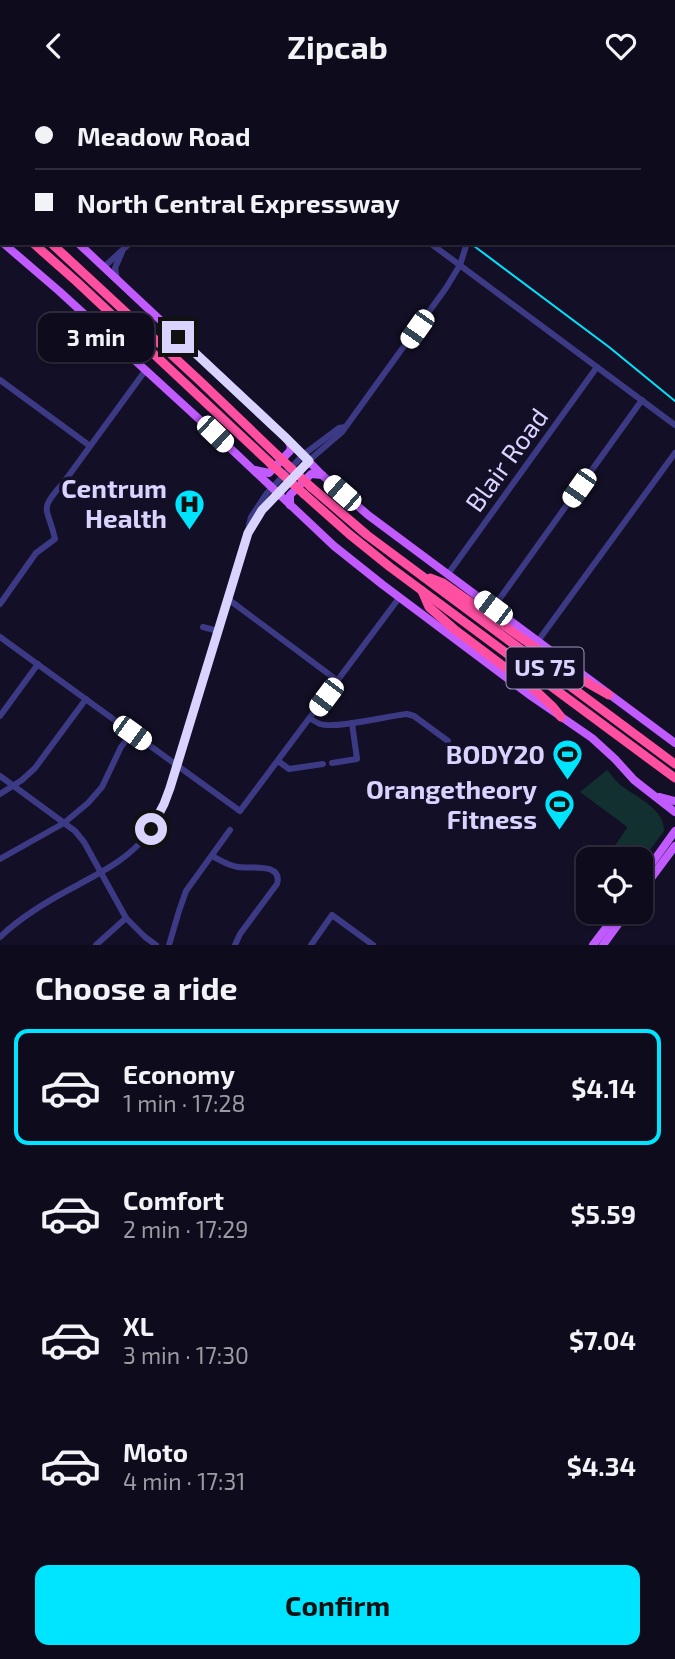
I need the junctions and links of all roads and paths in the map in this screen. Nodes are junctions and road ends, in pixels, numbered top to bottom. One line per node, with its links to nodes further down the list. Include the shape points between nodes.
1 (5, 245): 13 (main road)
2 (35, 245): 21 (highway, US 75)
3 (55, 245): 21 (highway, US 75)
4 (80, 245): 10 (main road)
5 (128, 245): 8 (street)
6 (433, 245): 9 (street)
7 (466, 245): 9 (street)
8 (122, 252): 10 (street); 11 (street, via 115,268)
9 (460, 265): 12 (street); 20 (street, via 342,432)
10 (104, 267): 11 (main road)
11 (117, 280): 17 (main road)
12 (597, 367): 15 (street); 28 (street, Blair Road)
13 (145, 371): 18 (street); 22 (main road)
14 (0, 380): 18 (street)
15 (642, 400): 16 (street); 33 (street)
16 (675, 425)
17 (285, 437): 20 (main road); 22 (main road, via 290,451 269,473)
18 (90, 446): 32 (street, via 50,497 46,512 55,539 36,553)
19 (675, 453): 37 (street)
20 (306, 458): 23 (main road); 24 (street)
21 (274, 459): 25 (highway, US 75, bridge)
22 (252, 469): 24 (main road)
23 (322, 475): 26 (main road, via 311,474 290,495); 28 (main road)
24 (274, 491): 26 (main road); 31 (street, via 248,525)
25 (308, 491): 27 (highway, US 75); 29 (highway, US 75, via 366,548)
26 (290, 505): 30 (main road)
27 (416, 572): 40 (highway, via 443,583); 52 (highway, US 75)
28 (448, 575): 33 (main road)
29 (421, 590): 43 (highway, via 429,607 535,690); 55 (highway, US 75)
30 (400, 598): 39 (street); 43 (main road)
31 (228, 599): 35 (street); 39 (street)
32 (0, 604)
33 (493, 608): 37 (main road)
34 (203, 627): 35 (street)
35 (218, 631): 53 (street)
36 (0, 637): 38 (street)
37 (538, 641): 40 (main road)
38 (38, 664): 41 (street); 42 (street)
39 (338, 681): 44 (street)
40 (609, 695): 48 (main road)
41 (86, 699): 46 (street); 56 (street, via 35,768)
42 (0, 716)
43 (561, 717): 58 (main road, via 599,743)
44 (310, 719): 45 (street, via 326,725); 49 (street)
45 (352, 723): 47 (street, via 407,714); 50 (street, via 357,759)
46 (132, 733): 53 (street); 61 (street, via 102,787)
47 (448, 741)
48 (675, 743)
49 (278, 761): 51 (street, via 289,769); 53 (street, via 240,811)
50 (331, 763)
51 (323, 764)
52 (675, 764)
53 (177, 766): 68 (street, via 158,818 145,838)
54 (0, 776): 56 (street)
55 (675, 778)
56 (13, 785): 57 (street); 61 (street)
57 (0, 793)
58 (654, 796): 59 (main road); 60 (main road); 63 (main road, via 673,818)
59 (675, 801)
60 (675, 812)
61 (64, 823): 66 (street); 68 (street, via 80,837)
62 (230, 830): 65 (street)
63 (674, 833): 67 (main road)
64 (675, 846): 69 (main road)
65 (212, 856): 76 (street, via 186,891); 77 (street, via 277,874 277,884)
66 (0, 859)
67 (653, 862)
68 (100, 873): 70 (street); 73 (street, via 33,910)
69 (653, 876)
70 (126, 918): 74 (street); 75 (street)
71 (609, 924): 80 (main road)
72 (618, 924): 81 (main road)
73 (0, 937)
74 (96, 945)
75 (156, 945)
76 (169, 945)
77 (235, 945)
78 (311, 945): 79 (street, via 332,915)
79 (373, 945)
80 (593, 945)
81 (603, 945)

